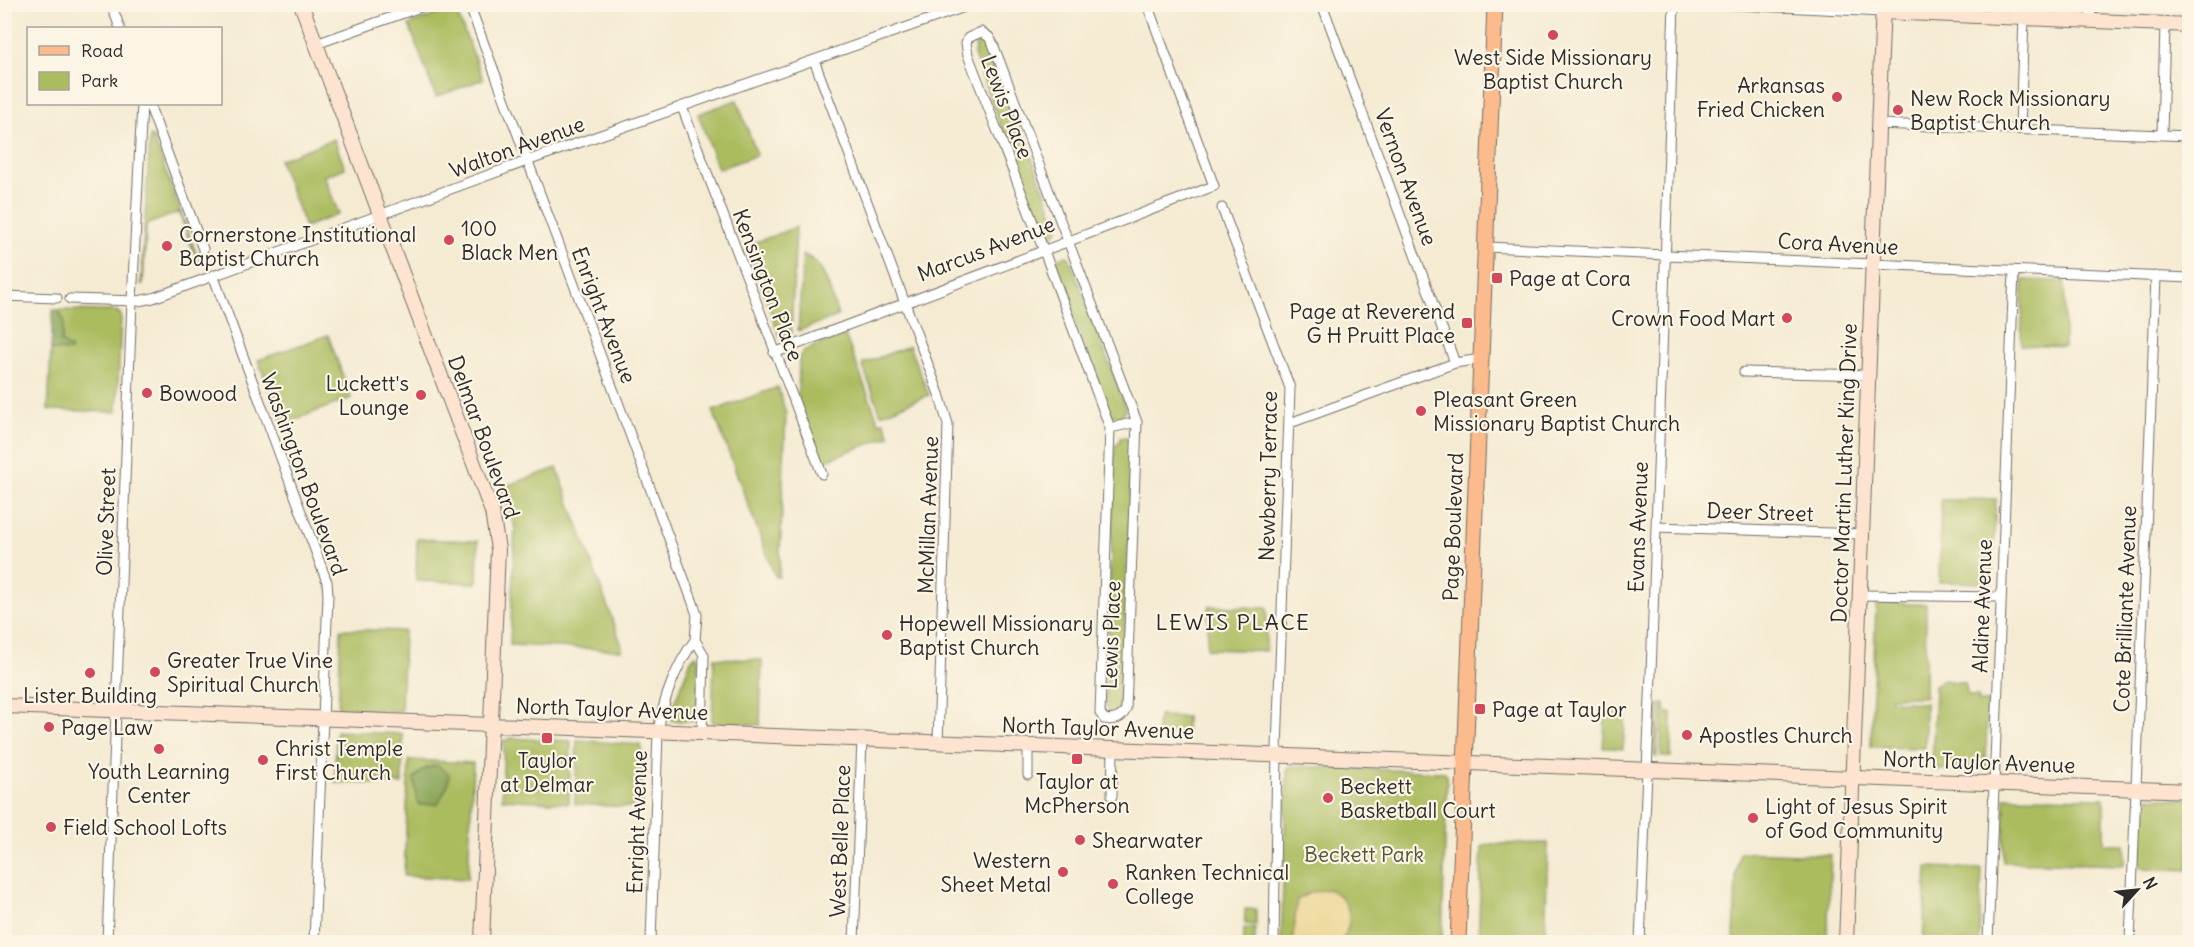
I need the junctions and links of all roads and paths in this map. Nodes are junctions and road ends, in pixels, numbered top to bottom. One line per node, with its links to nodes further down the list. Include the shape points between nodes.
1 (111, 4): 18 (street)
2 (301, 4): 19 (street, Delmar Boulevard)
3 (429, 4): 19 (street)
4 (469, 4): 28 (street, Enright Avenue)
5 (973, 4): 20 (street, Walton Avenue)
6 (1147, 4): 31 (street, Marcus Avenue, via 1214,186)
7 (1322, 4): 48 (street, Vernon Avenue)
8 (1495, 4): 32 (main road, Page Boulevard)
9 (1674, 4): 35 (street, Evans Avenue)
10 (1717, 4): 12 (street)
11 (2091, 4): 15 (street)
12 (1736, 5): 13 (street)
13 (1883, 8): 14 (street); 24 (street, Doctor Martin Luther King Drive)
14 (2024, 18): 15 (street); 25 (street)
15 (2090, 21): 16 (street)
16 (2165, 24): 17 (street); 26 (street)
17 (2190, 25)
18 (120, 27)
19 (316, 44): 30 (street, Delmar Boulevard)
20 (814, 60): 23 (street, Walton Avenue); 45 (street, McMillan Avenue)
21 (142, 105): 44 (street, Olive Street)
22 (149, 105): 33 (street)
23 (682, 107): 28 (street, Walton Avenue); 46 (street, Kensington Place)
24 (1878, 124): 25 (street); 36 (street, Doctor Martin Luther King Drive)
25 (2020, 128): 26 (street)
26 (2162, 134): 27 (street)
27 (2190, 136)
28 (527, 161): 30 (street, Walton Avenue); 59 (street, Enright Avenue, via 692,600 697,615)
29 (1222, 208): 52 (street, Newberry Terrace, via 1290,388)
30 (380, 214): 38 (street, Walton Avenue); 63 (street, Delmar Boulevard, via 496,528)
31 (1068, 241): 34 (street, Marcus Avenue); 34 (street, Lewis Place, via 993,44 985,34 976,33 966,43 968,55); 51 (street, Lewis Place)
32 (1485, 247): 35 (street, Cora Avenue); 47 (main road, Page Boulevard)
33 (203, 249)
34 (1044, 250): 45 (street, Marcus Avenue); 53 (street, Lewis Place)
35 (1664, 255): 36 (street, Cora Avenue); 55 (street, Evans Avenue)
36 (1873, 263): 37 (street, Cora Avenue); 50 (street, Doctor Martin Luther King Drive)
37 (2014, 270): 39 (street, Cora Avenue); 58 (street, Aldine Avenue)
38 (213, 275): 44 (street, Walton Avenue, via 153,298); 62 (street, Washington Boulevard, via 327,582)
39 (2156, 276): 40 (street, Cora Avenue); 76 (street, Cote Brilliante Avenue)
40 (2190, 278)
41 (4, 296): 42 (street)
42 (57, 298)
43 (70, 299): 44 (street, Walton Avenue)
44 (132, 301): 61 (street, Olive Street)
45 (905, 303): 46 (street, Marcus Avenue); 67 (street, McMillan Avenue, via 948,424)
46 (774, 352): 54 (street, Kensington Place)
47 (1481, 359): 48 (street); 71 (main road, Page Boulevard)
48 (1455, 363): 52 (street)
49 (1744, 372): 50 (street)
50 (1869, 375): 56 (street, Doctor Martin Luther King Drive)
51 (1137, 422): 53 (street); 53 (street, Lewis Place, via 1126,709 1112,721 1100,713)
52 (1290, 423): 70 (street, Newberry Terrace)
53 (1110, 428)
54 (822, 474)
55 (1656, 527): 56 (street, Deer Street); 72 (street, Evans Avenue)
56 (1862, 534): 57 (street, Doctor Martin Luther King Drive)
57 (1860, 596): 58 (street); 74 (street, Doctor Martin Luther King Drive)
58 (2001, 597): 75 (street, Aldine Avenue)
59 (695, 640): 64 (street, Enright Avenue, via 682,657); 65 (street, Enright Avenue, via 704,655)
60 (4, 706): 61 (street, North Taylor Avenue)
61 (116, 711): 62 (street, North Taylor Avenue); 79 (street, Olive Street)
62 (324, 719): 63 (street, North Taylor Avenue); 80 (street, Washington Boulevard)
63 (489, 725): 64 (street, North Taylor Avenue); 81 (street, Delmar Boulevard)
64 (658, 732): 65 (street, North Taylor Avenue); 82 (street, Enright Avenue)
65 (702, 734): 66 (street, North Taylor Avenue)
66 (862, 740): 67 (street, North Taylor Avenue); 83 (street, West Belle Place)
67 (938, 743): 68 (street, North Taylor Avenue)
68 (1028, 747): 69 (street, North Taylor Avenue); 73 (street)
69 (1113, 750): 70 (street, North Taylor Avenue); 78 (street)
70 (1277, 756): 71 (street, North Taylor Avenue); 84 (street, Newberry Terrace)
71 (1465, 764): 72 (street, North Taylor Avenue); 85 (main road, Page Boulevard)
72 (1648, 771): 74 (street, North Taylor Avenue); 86 (street, Evans Avenue)
73 (1028, 775)
74 (1852, 778): 75 (street, North Taylor Avenue); 87 (street, Doctor Martin Luther King Drive)
75 (1993, 784): 76 (street, North Taylor Avenue); 88 (street, Aldine Avenue)
76 (2136, 789): 77 (street, North Taylor Avenue); 89 (street, Cote Brilliante Avenue)
77 (2190, 791)
78 (1112, 796)
79 (107, 942)
80 (314, 942)
81 (482, 942)
82 (651, 942)
83 (854, 942)
84 (1274, 942)
85 (1458, 942)
86 (1640, 942)
87 (1846, 942)
88 (1988, 942)
89 (2130, 942)

